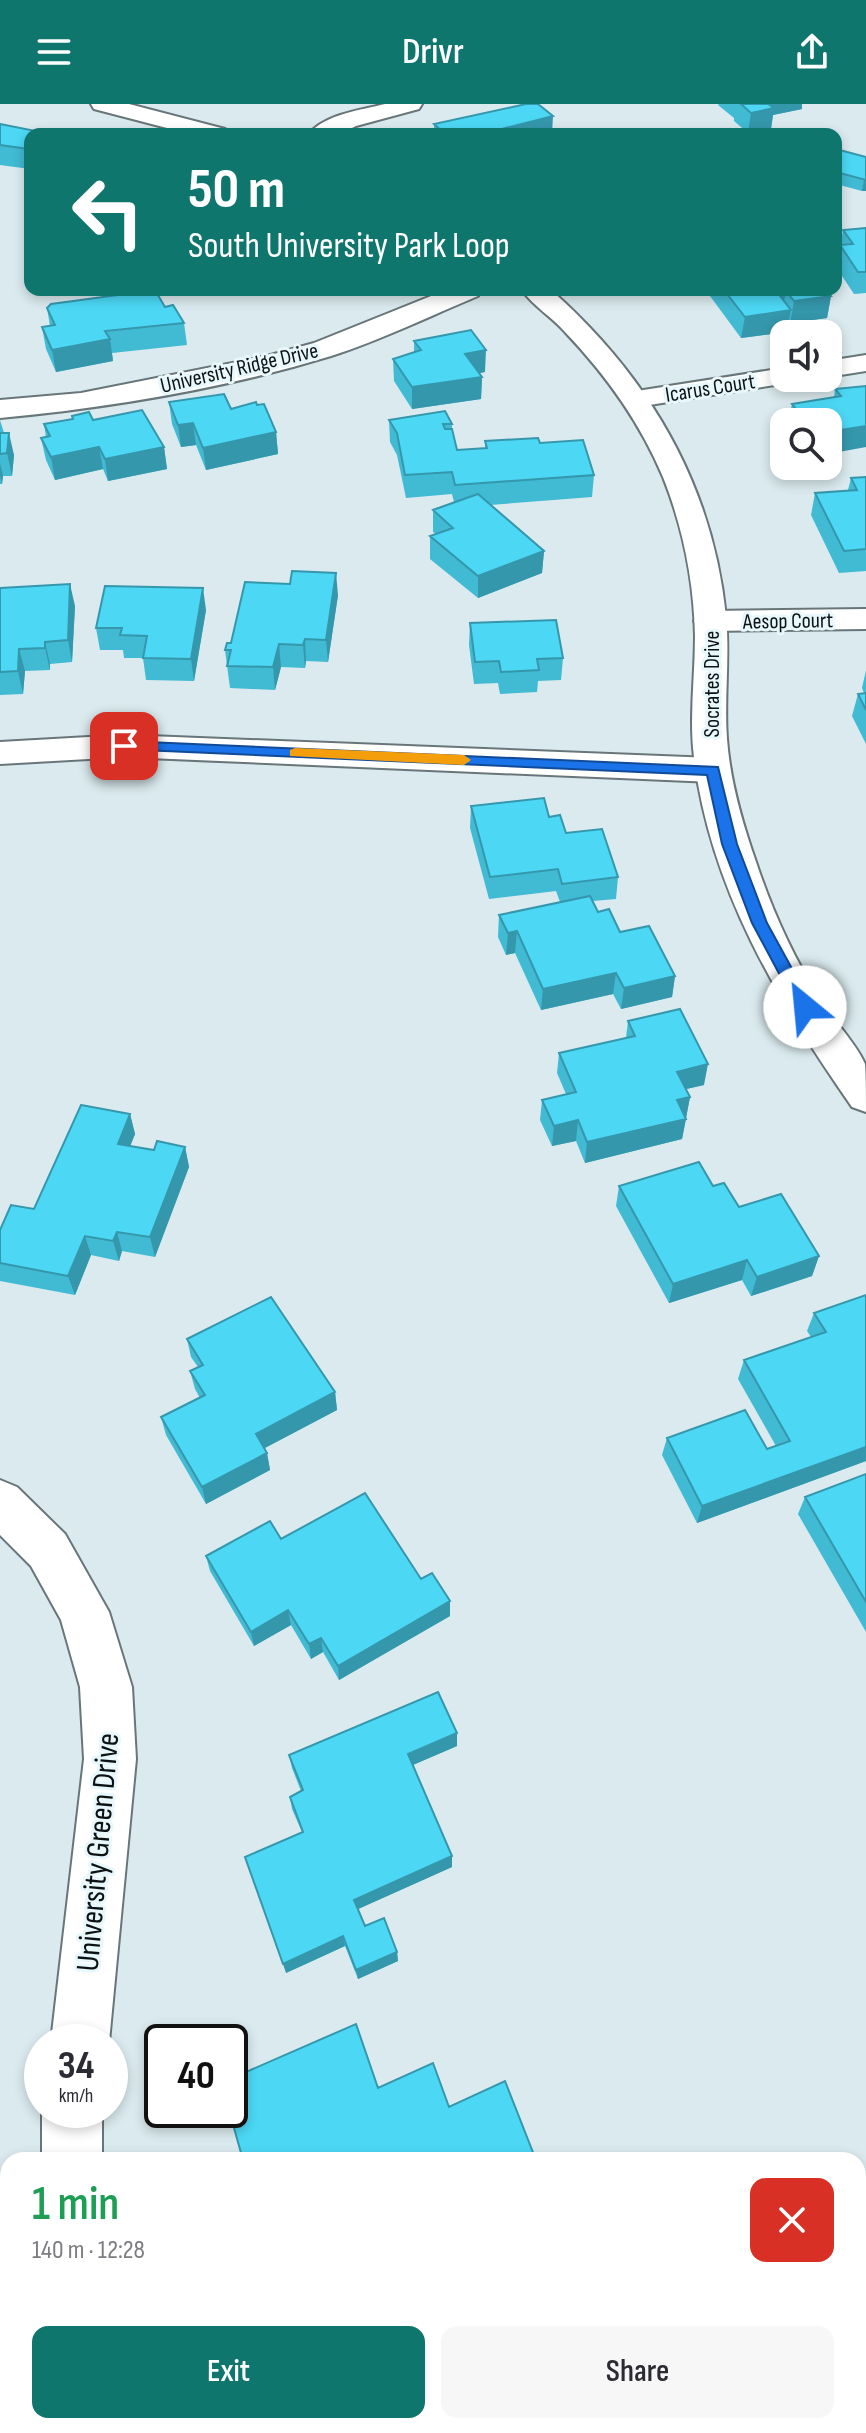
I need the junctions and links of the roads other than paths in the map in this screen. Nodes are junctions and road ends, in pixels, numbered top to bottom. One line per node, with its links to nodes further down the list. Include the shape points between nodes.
1 (102, 104): 3 (street)
2 (411, 104): 4 (street)
3 (194, 128)
4 (335, 128)
5 (454, 296): 11 (street, University Ridge Drive, via 324,349 271,364 81,402)
6 (541, 296): 10 (street, Socrates Drive, via 601,352)
7 (866, 363): 8 (street)
8 (842, 367)
9 (770, 378): 10 (street, Icarus Court)
10 (637, 399): 13 (street, Socrates Drive, via 687,496 703,557)
11 (0, 409)
12 (866, 619): 13 (street, Aesop Court)
13 (710, 621): 15 (street, Socrates Drive)
14 (0, 753): 15 (street, via 124,746)
15 (713, 770): 16 (street, Socrates Drive, via 730,844 760,923 805,1007)
16 (866, 1096)
17 (0, 1502): 18 (street, University Green Drive, via 48,1550 84,1612 106,1687 110,1759)
18 (82, 2024)
19 (72, 2128): 20 (street)
20 (72, 2152)

